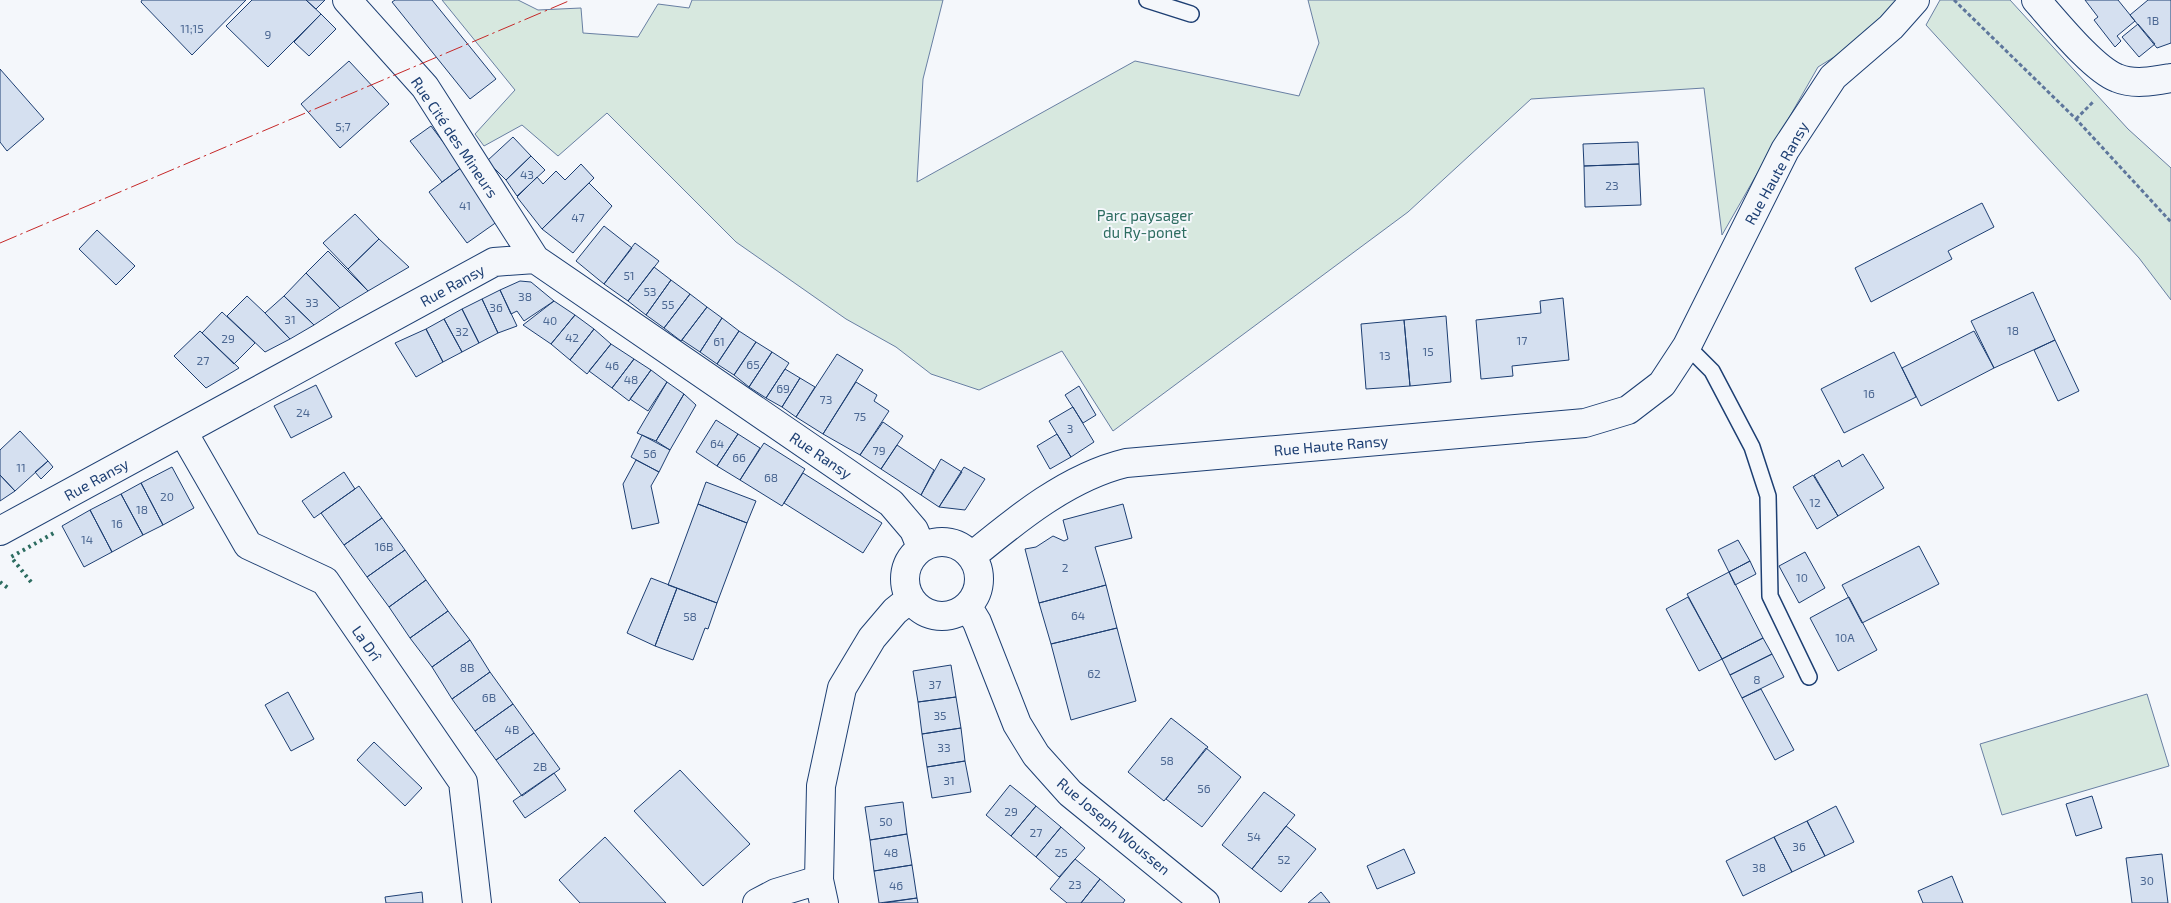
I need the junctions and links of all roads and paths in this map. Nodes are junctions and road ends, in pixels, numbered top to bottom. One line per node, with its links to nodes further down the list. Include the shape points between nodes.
1 (346, 0): 9 (street, Rue Cité des Mineurs, via 425,87)
2 (1147, 0): 6 (lane)
3 (1914, 0): 10 (street, Rue Haute Ransy, via 1891,27 1827,85 1785,150)
4 (1954, 0): 8 (path, via 2076,119)
5 (2036, 0): 7 (street, via 2089,58 2117,78 2147,83)
6 (1191, 14)
7 (2171, 78)
8 (2171, 222)
9 (535, 260): 11 (street, Rue Ransy, via 494,262); 13 (street, Rue Ransy, via 891,503 914,530)
10 (1686, 346): 14 (street, Rue Haute Ransy, via 1662,384 1635,405 1585,423 1126,463 1110,467 1047,499); 17 (lane, via 1712,371 1752,446 1768,496 1770,596)
11 (183, 432): 12 (street, Rue Ransy); 19 (street, La Drî, via 248,545 325,581 463,782)
12 (0, 531)
13 (921, 548): 14 (street, via 943,541 964,548); 15 (street, via 910,560 904,576)
14 (972, 556): 16 (street, via 980,577 977,593)
15 (910, 598): 16 (street, via 917,607 937,616 948,616); 18 (street, via 872,638 842,688 821,786)
16 (968, 607): 21 (street, Rue Joseph Woussen, via 977,622 1016,724 1036,755 1070,793)
17 (1809, 677)
18 (821, 891): 20 (street, via 776,894)
19 (477, 903)
20 (757, 903)
21 (1205, 903)

